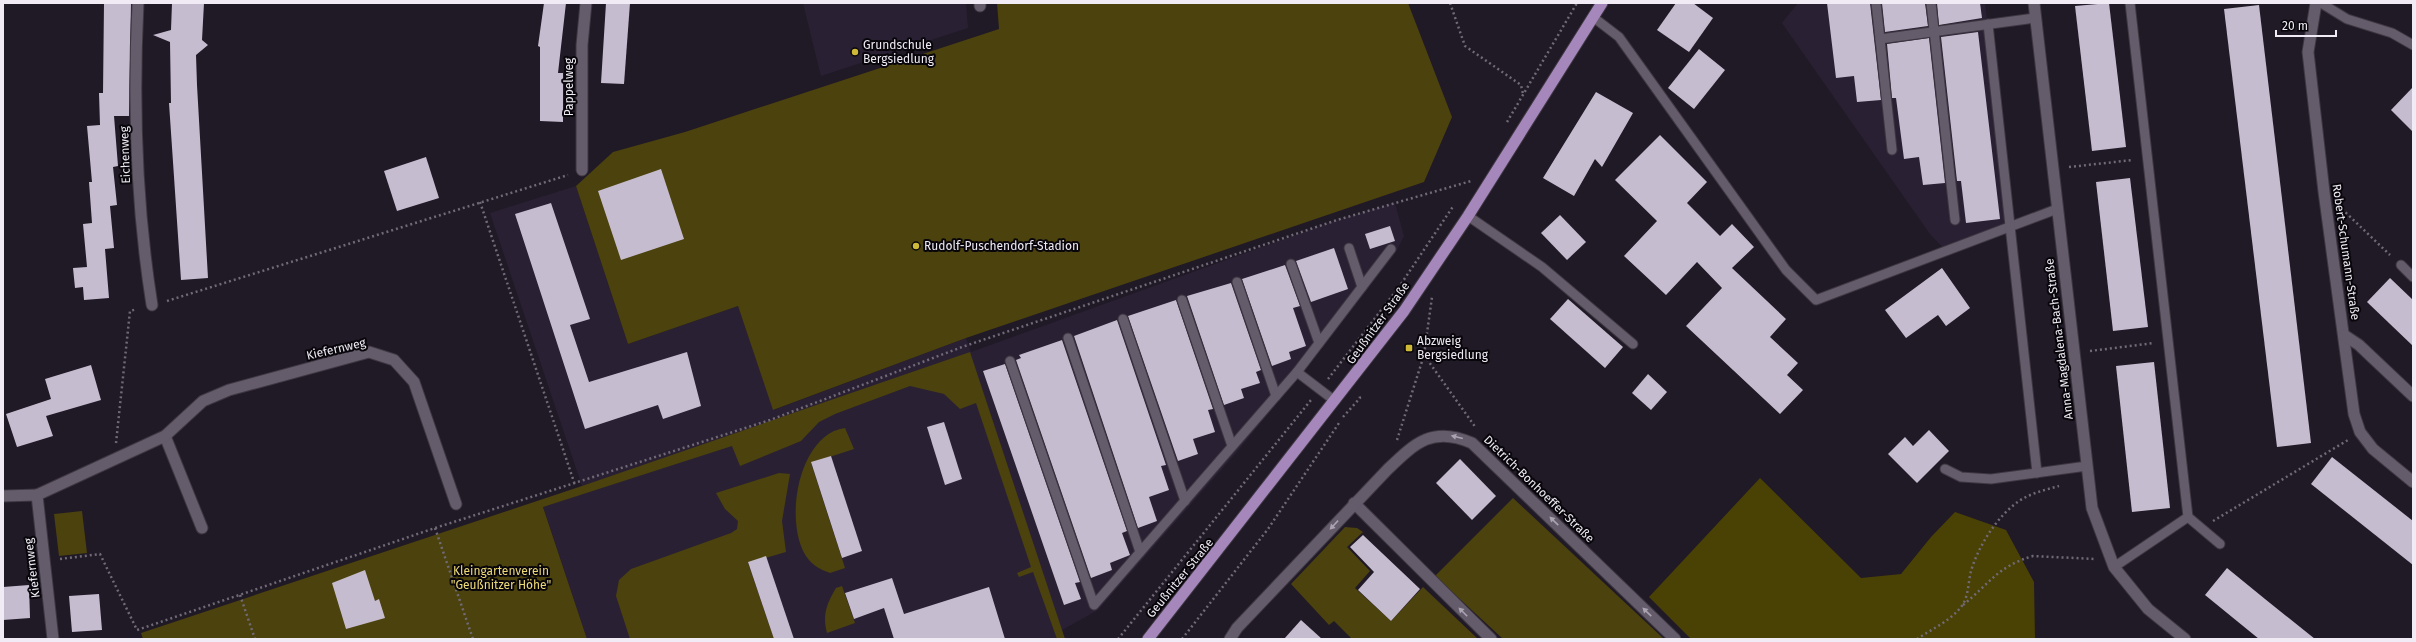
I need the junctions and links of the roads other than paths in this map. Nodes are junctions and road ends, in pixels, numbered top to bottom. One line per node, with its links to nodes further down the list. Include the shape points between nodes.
1 (138, 3): 30 (street, Eichenweg, via 136,150 142,247)
2 (586, 3): 17 (street, Pappelweg, via 582,45)
3 (1602, 3): 10 (main road, Geußnitzer Straße)
4 (1876, 3): 14 (lane)
5 (1931, 3): 13 (lane)
6 (2034, 3): 11 (street, Anna-Magdalena-Bach-Straße)
7 (2130, 3): 52 (lane)
8 (2316, 3): 32 (street, Robert-Schumann-Straße, via 2308,52)
9 (2321, 3): 15 (lane, via 2347,19 2392,33)
10 (1593, 17): 19 (main road, Geußnitzer Straße); 21 (lane, via 1619,37 1786,270 1816,300)
11 (2035, 18): 12 (lane); 18 (street, Anna-Magdalena-Bach-Straße)
12 (1988, 24): 13 (lane); 21 (lane)
13 (1934, 32): 14 (lane); 20 (lane)
14 (1880, 39): 16 (lane)
15 (2413, 45)
16 (1892, 150)
17 (582, 170)
18 (2057, 209): 21 (lane); 43 (street, Anna-Magdalena-Bach-Straße)
19 (1468, 216): 35 (lane, via 1542,267); 40 (main road, Geußnitzer Straße, via 1418,291)
20 (1955, 220)
21 (2010, 227): 45 (lane)
22 (1349, 248): 28 (lane)
23 (1391, 249): 28 (lane)
24 (1291, 264): 34 (lane)
25 (2401, 266): 26 (lane)
26 (2413, 277)
27 (1237, 282): 38 (lane)
28 (1362, 287): 34 (lane)
29 (1182, 300): 42 (lane)
30 (152, 305)
31 (1124, 319): 49 (lane)
32 (2344, 335): 39 (street, via 2359,345); 46 (street, Robert-Schumann-Straße, via 2354,414 2360,432 2373,449)
33 (1068, 338): 55 (lane)
34 (1319, 343): 37 (lane)
35 (1634, 344)
36 (1010, 361): 55 (lane, via 1094,605)
37 (1297, 372): 38 (lane); 40 (lane)
38 (1276, 396): 42 (lane)
39 (2413, 396)
40 (1336, 401): 58 (main road, Geußnitzer Straße)
41 (165, 436): 47 (street, Kiefernweg); 50 (street, Kiefernweg, via 203,401 229,390 369,352 394,360 414,382); 53 (street)
42 (1232, 446): 49 (lane)
43 (2087, 466): 45 (lane); 56 (street, Anna-Magdalena-Bach-Straße, via 2092,508)
44 (1945, 470): 45 (lane, via 1962,477 1991,479)
45 (2038, 473)
46 (2413, 482)
47 (37, 495): 48 (street, Kiefernweg); 57 (street, Kiefernweg)
48 (3, 496)
49 (1185, 501): 55 (lane)
50 (456, 504)
51 (1354, 504): 59 (street, Dietrich-Bonhoeffer-Straße, one-way to 59); 60 (street, one-way to 51); 61 (street, Dietrich-Bonhoeffer-Straße, one-way to 51, via 1484,453 1472,443 1457,436 1439,435 1413,446)
52 (2188, 517): 54 (lane); 56 (lane)
53 (202, 528)
54 (2220, 544)
55 (1140, 552)
56 (2112, 563): 62 (street, Anna-Magdalena-Bach-Straße, via 2148,609)
57 (53, 639)
58 (1148, 639)
59 (1230, 639)
60 (1491, 639)
61 (1675, 639)
62 (2185, 639)

